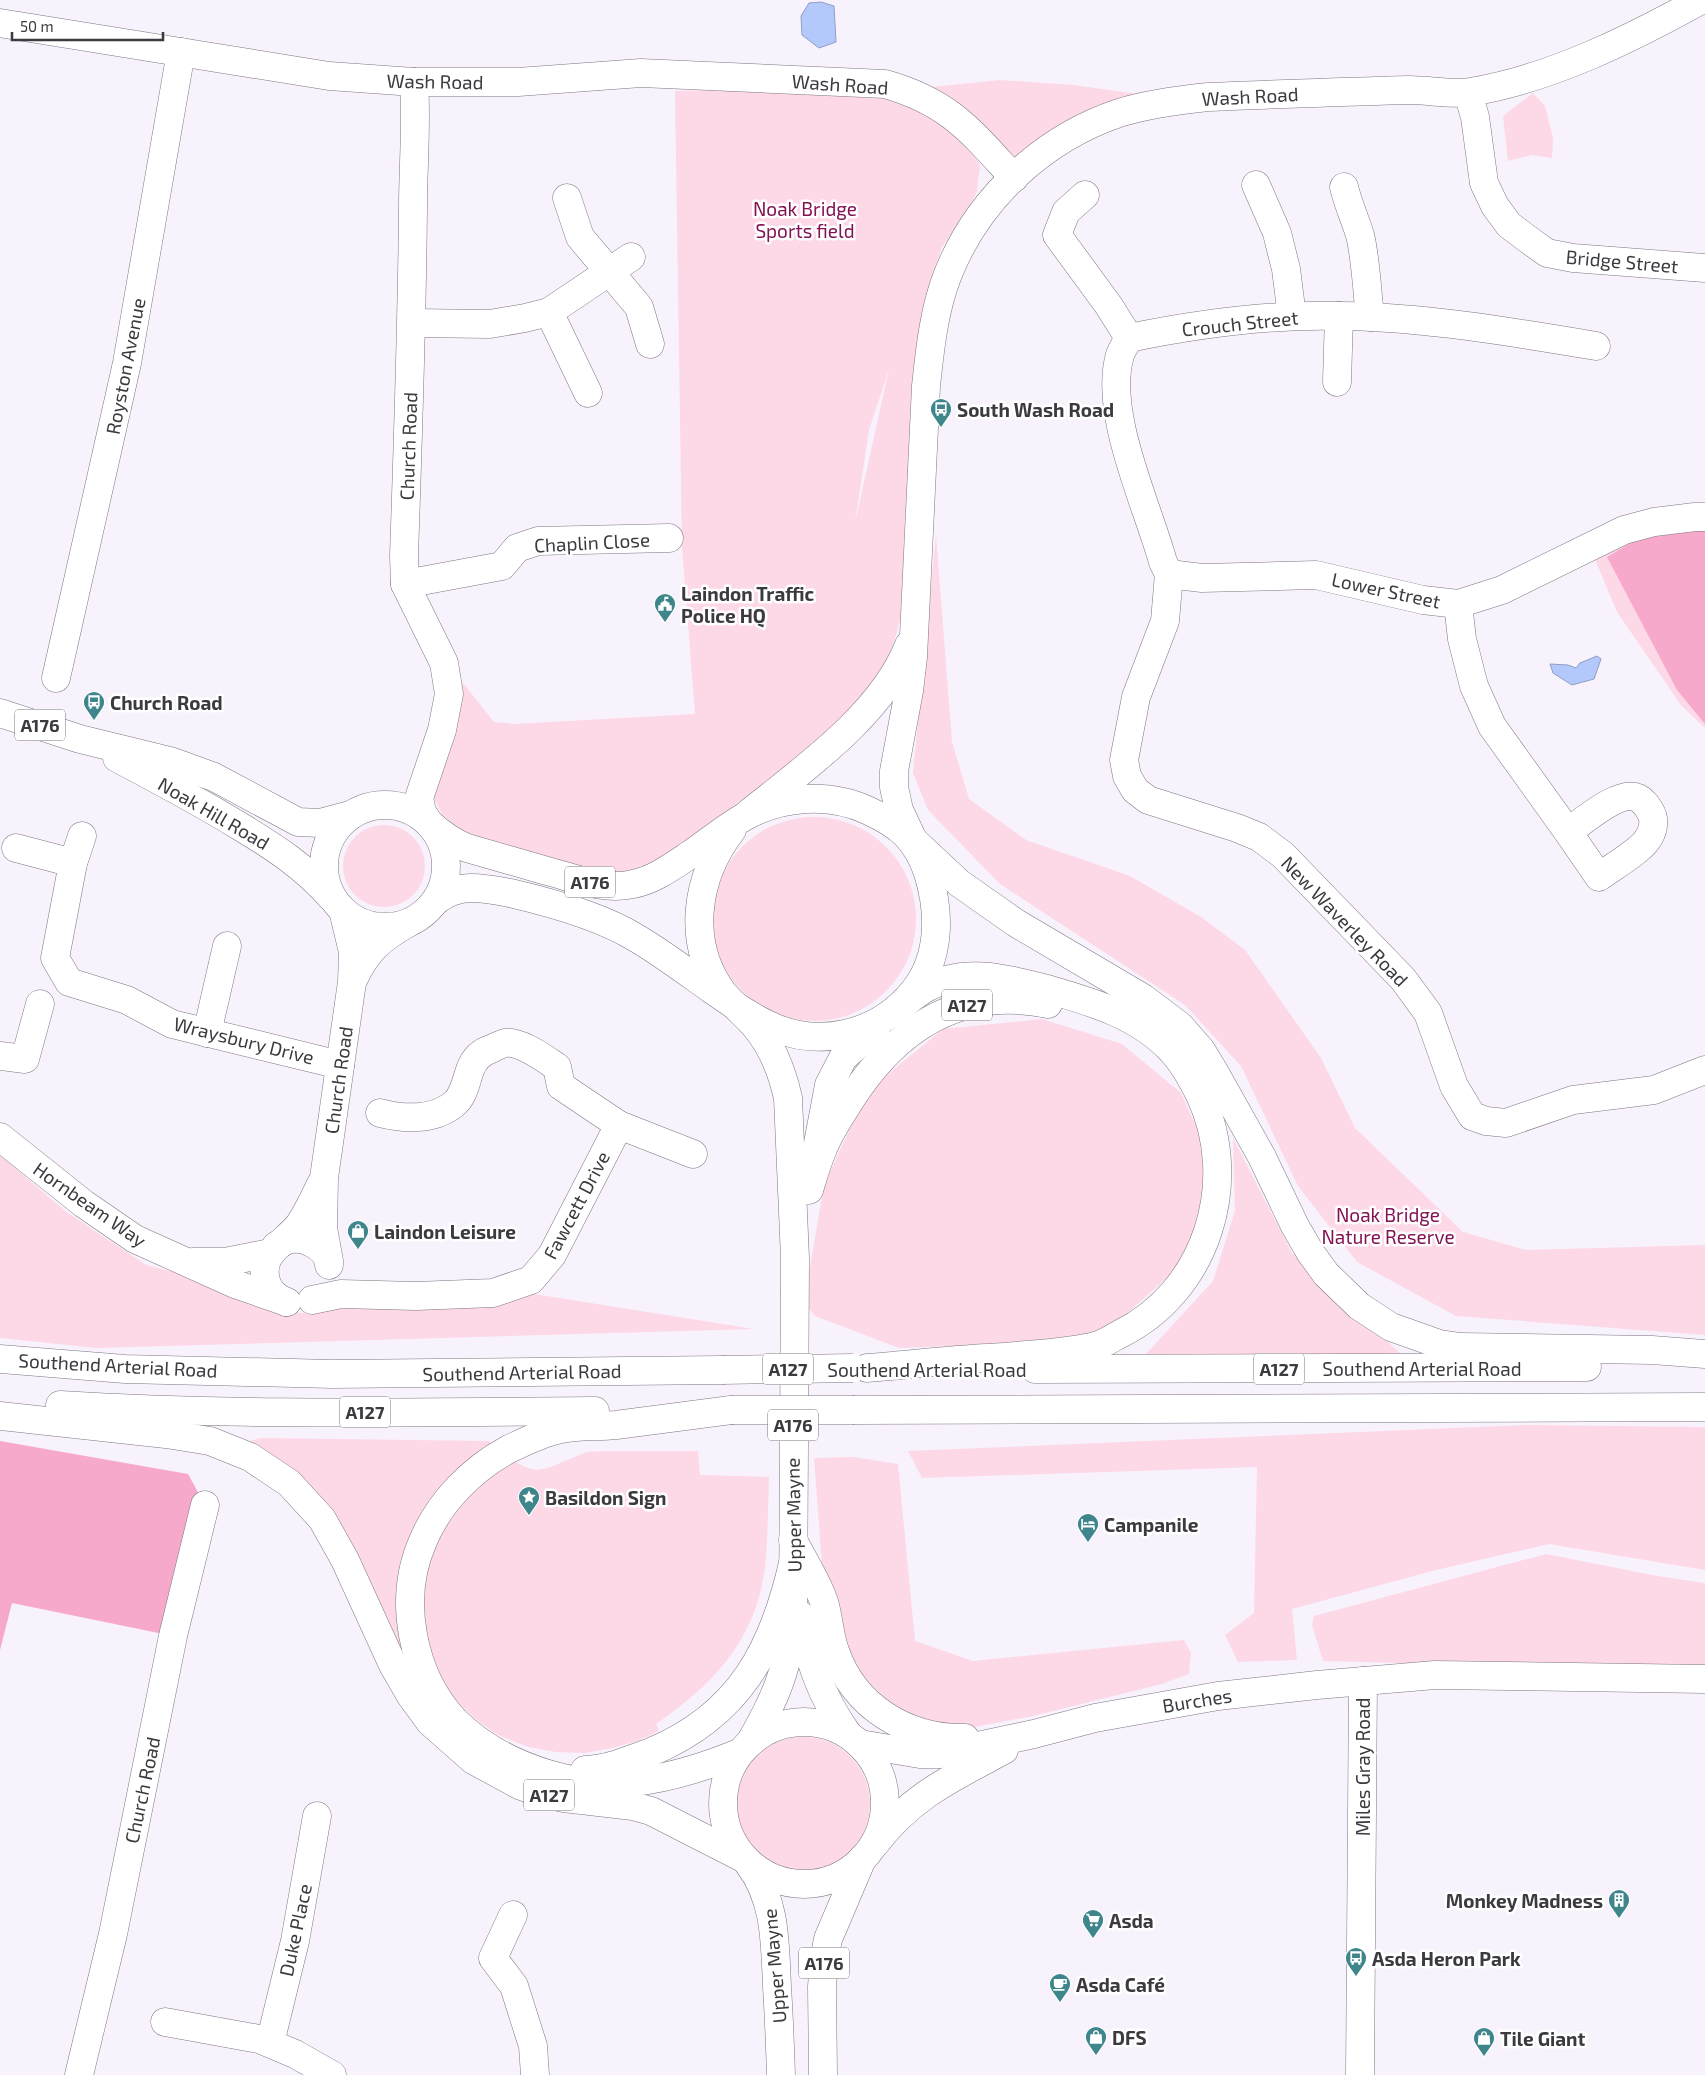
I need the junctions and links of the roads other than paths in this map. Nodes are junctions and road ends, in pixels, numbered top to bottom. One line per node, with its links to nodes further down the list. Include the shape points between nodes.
1 (1701, 0): 5 (main road, Wash Road, via 1600,52 1507,84)
2 (0, 23): 3 (main road, Wash Road)
3 (181, 52): 4 (main road, Wash Road, via 329,76); 29 (main road, Royston Avenue, via 127,363)
4 (414, 82): 6 (main road, Wash Road, via 518,82 642,73 885,84 931,101 954,116); 17 (main road, Church Road)
5 (1468, 93): 6 (main road, Wash Road, via 1422,90 1173,101 1119,114 1090,125 1064,139); 12 (main road, Bridge Street, via 1475,117 1484,183 1494,206 1522,235 1547,253 1573,258)
6 (1014, 178): 28 (main road, via 992,199 960,247 947,276 934,328 926,386)
7 (1256, 185): 14 (main road, via 1277,232)
8 (1344, 187): 16 (main road, via 1360,234)
9 (1086, 195): 18 (main road, via 1066,212 1057,235)
10 (567, 198): 11 (main road, via 580,237)
11 (620, 264): 13 (main road); 19 (main road)
12 (1705, 268)
13 (549, 312): 17 (main road, via 490,324); 22 (main road)
14 (1292, 316): 15 (main road, Crouch Street); 18 (main road, Crouch Street)
15 (1339, 316): 16 (main road, Crouch Street); 21 (main road)
16 (1370, 317): 20 (main road, Crouch Street, via 1519,333)
17 (412, 323): 26 (main road, Church Road)
18 (1129, 338): 25 (main road, via 1120,354 1116,377 1117,407 1130,459)
19 (650, 344)
20 (1596, 346)
21 (1337, 382)
22 (588, 393)
23 (1705, 517): 27 (main road, Lower Street, via 1654,522 1624,530 1502,590)
24 (669, 538): 26 (main road, Chaplin Close, via 538,541 516,548 502,566)
25 (1169, 574): 27 (main road, Lower Street, via 1202,578 1316,575 1423,600); 51 (main road, New Waverley Road, via 1165,621 1136,697 1126,751 1125,768 1131,783 1148,800 1237,828 1259,837 1283,855 1403,979 1428,1013 1454,1086 1472,1116 1506,1123 1573,1100 1654,1090)
26 (405, 584): 34 (main road, Church Road, via 444,663 449,694 442,730 419,798)
27 (1458, 604): 35 (main road, via 1462,639 1474,686 1492,726)
28 (914, 631): 33 (main road, via 895,673 867,709 818,756); 37 (main road, via 909,692 894,771 899,810)
29 (56, 678)
30 (0, 712): 31 (main road, Noak Hill Road / A176)
31 (80, 739): 32 (main road, Noak Hill Road / A176, via 170,761 214,777 298,822 320,823); 41 (main road, Noak Hill Road / A176, via 203,804 264,841 296,862)
32 (350, 815): 34 (main road, via 366,807 383,804 401,806); 41 (main road, via 329,841 324,858 324,875 329,891)
33 (744, 817): 34 (main road, A176, via 664,872 643,882 620,886 593,883 467,848 449,840); 37 (main road, via 785,802 827,799 864,808 898,827); 46 (main road, via 713,861 701,896 699,915 699,936 705,960)
34 (429, 823): 40 (main road, via 442,842 446,856 443,886)
35 (1568, 832)
36 (82, 836): 39 (main road, Wraysbury Drive)
37 (913, 840): 47 (main road, via 924,860 935,895 936,934 919,984); 65 (main road, via 960,883 1008,917 1143,998 1180,1026 1201,1050 1215,1073 1310,1252 1326,1274 1359,1306 1418,1338 1439,1344)
38 (16, 848): 39 (main road)
39 (73, 863): 48 (main road, Wraysbury Drive, via 55,958 69,982 127,1000 172,1024)
40 (436, 900): 42 (main road); 46 (main road, A176, via 453,889 487,888 609,924 636,937)
41 (340, 906): 42 (main road, via 358,921 372,926); 44 (main road, Church Road, via 353,952)
42 (408, 923): 44 (main road, Church Road, via 381,939 370,950)
43 (227, 946): 48 (main road)
44 (352, 982): 50 (main road, Church Road)
45 (40, 1004): 49 (main road, via 24,1059)
46 (735, 1006): 47 (main road, via 750,1017 784,1032 812,1037 855,1032); 60 (main road, Upper Mayne / A176, via 768,1042 784,1078 788,1098)
47 (892, 1013): 52 (main road, A127, via 922,990 939,982 978,976 1012,980 1091,1002 1140,1024 1172,1050); 58 (main road, Upper Mayne / A176, via 843,1058 829,1085)
48 (206, 1033): 50 (main road, Wraysbury Drive)
49 (0, 1056)
50 (340, 1065): 57 (main road, Church Road)
51 (1705, 1070)
52 (1195, 1085): 58 (main road, A127, via 1155,1046 1105,1020 1075,1010 1016,1000 974,1002 953,1009 912,1032 890,1049 869,1072 830,1134); 68 (main road, A127, via 1208,1114 1216,1146 1214,1205 1194,1265 1157,1311 1139,1325 1096,1346 1047,1354)
53 (380, 1113): 54 (main road, via 413,1118 436,1113 455,1104 481,1052 506,1043 532,1050 557,1067 562,1086)
54 (619, 1125): 56 (main road); 63 (main road, Fawcett Drive, via 552,1255 531,1280 493,1293)
55 (0, 1137): 61 (main road, Hornbeam Way, via 120,1229 154,1249)
56 (693, 1154)
57 (324, 1178): 59 (main road, Church Road, via 298,1225); 62 (main road, Church Road, via 322,1228)
58 (809, 1190): 60 (main road, Upper Mayne / A176)
59 (273, 1250): 61 (main road, Hornbeam Way, via 225,1262); 62 (main road, Hornbeam Way, via 288,1240 302,1239 322,1250); 64 (main road, via 265,1263 268,1288 276,1297)
60 (795, 1258): 74 (main road, Upper Mayne / A176)
61 (187, 1262): 64 (main road, Hornbeam Way, via 234,1284)
62 (329, 1264): 63 (main road, Hornbeam Way, via 355,1285); 64 (main road, via 327,1283 322,1292)
63 (380, 1295): 64 (main road, Fawcett Drive, via 341,1294)
64 (300, 1301)
65 (1705, 1354)
66 (0, 1359): 68 (main road, Southend Arterial Road / A127, bridge, via 125,1369 332,1374)
67 (1705, 1367): 68 (main road, Southend Arterial Road / A127)
68 (860, 1368)
69 (0, 1401): 71 (main road, Southend Arterial Road / A127, via 122,1409 327,1412)
70 (1705, 1408): 71 (main road, Southend Arterial Road / A127, bridge)
71 (731, 1410): 81 (main road, A127, via 553,1431 510,1449 483,1465 444,1504 431,1524 422,1542 411,1590 414,1640 419,1658 429,1681 455,1720 475,1739)
72 (0, 1416): 84 (main road, A127, via 175,1435 210,1441 250,1457 289,1483 322,1519 411,1696 430,1722 473,1760 541,1793 650,1811)
73 (205, 1505): 88 (main road, Church Road, via 173,1636 112,1934)
74 (793, 1550): 75 (main road, Upper Mayne / A176); 78 (main road, via 824,1602 841,1667 854,1688 872,1706 891,1720 929,1735 950,1738); 81 (main road, A127, via 776,1622 761,1656 736,1692 698,1726 660,1748 607,1766 560,1770)
75 (794, 1591): 79 (main road, Upper Mayne / A176, via 817,1680 837,1720); 80 (main road, Upper Mayne / A176, via 793,1628 783,1676 776,1696)
76 (1705, 1679): 77 (main road, Miles Gray Road, via 1444,1675)
77 (1362, 1681): 78 (main road, Burches, via 1218,1696 1095,1718); 93 (main road, Miles Gray Road)
78 (1034, 1734): 79 (main road, Burches, via 940,1754 920,1754); 83 (main road, Burches, via 924,1794 900,1814)
79 (853, 1738): 80 (main road, via 815,1722 787,1723 768,1729); 83 (main road, via 878,1768 886,1799 882,1828)
80 (745, 1747): 81 (main road, A127, via 709,1765 668,1777 611,1783 552,1775); 84 (main road, via 724,1783 722,1804 725,1826 734,1846)
81 (514, 1761)
82 (316, 1816): 87 (main road, Duke Place, via 295,1941)
83 (868, 1852): 84 (main road, via 849,1870 829,1880 806,1884 782,1882 762,1873); 92 (main road, A176, via 828,1939 822,1987)
84 (747, 1861): 91 (main road, Upper Mayne / A176, via 766,1895 774,1928)
85 (514, 1915): 90 (main road, via 493,1958 514,1986 533,2046)
86 (165, 2022): 87 (main road)
87 (270, 2043): 89 (main road)
88 (79, 2075)
89 (332, 2075)
90 (535, 2075)
91 (782, 2075)
92 (823, 2075)
93 (1360, 2075)

